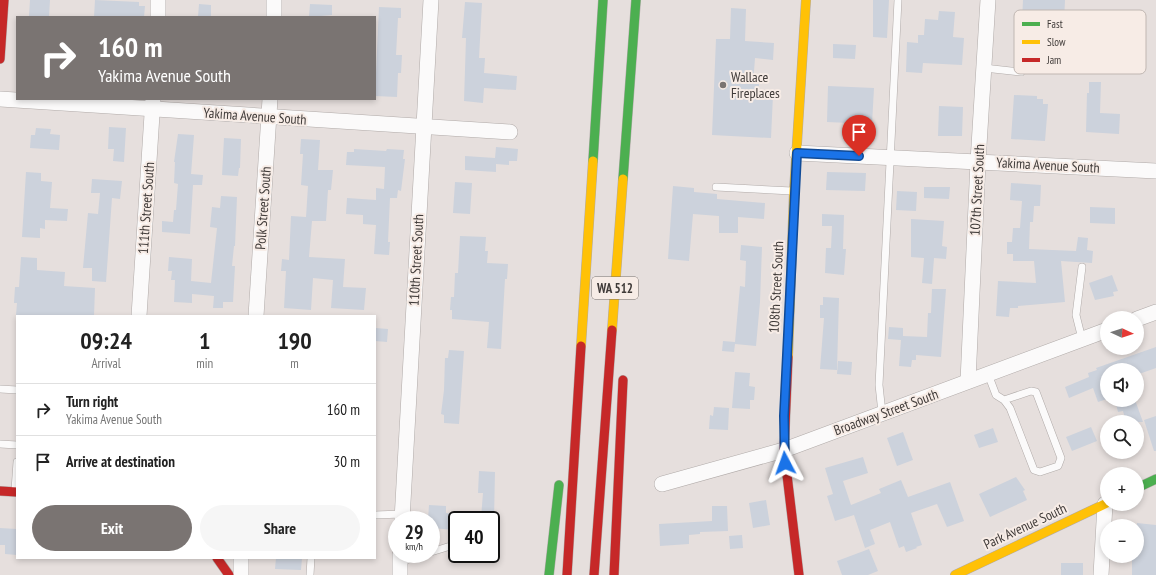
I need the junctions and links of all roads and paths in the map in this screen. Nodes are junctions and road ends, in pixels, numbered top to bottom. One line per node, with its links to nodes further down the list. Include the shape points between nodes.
1 (4, 0): 12 (main road)
2 (158, 0): 10 (street)
3 (274, 0): 11 (street)
4 (430, 0): 23 (street, 110th Street South)
5 (603, 0): 20 (main road, WA 512)
6 (636, 0): 21 (main road, WA 512)
7 (806, 0): 25 (main road, 108th Street South)
8 (898, 0): 26 (lane)
9 (988, 0): 13 (street, 107th Street South)
10 (158, 16)
11 (274, 16)
12 (0, 59)
13 (984, 68): 14 (lane); 27 (street, 107th Street South)
14 (1014, 71)
15 (0, 99): 16 (street, Yakima Avenue South)
16 (16, 100)
17 (30, 100): 19 (street, Yakima Avenue South)
18 (270, 100): 22 (street, Polk Street South)
19 (152, 104): 22 (street, Yakima Avenue South); 34 (street, 111th Street South)
20 (596, 106): 42 (main road); 68 (main road, WA 512)
21 (629, 106): 31 (main road); 69 (main road, WA 512)
22 (269, 117): 23 (street, Yakima Avenue South); 35 (street, Polk Street South)
23 (424, 126): 24 (street, Yakima Avenue South); 57 (street, 110th Street South)
24 (510, 132)
25 (797, 153): 26 (street, Yakima Avenue South); 30 (main road, 108th Street South)
26 (890, 157): 27 (street, Yakima Avenue South); 46 (lane, via 879,385)
27 (978, 162): 28 (street, Yakima Avenue South); 41 (street, 107th Street South)
28 (1156, 171)
29 (716, 187): 30 (lane)
30 (794, 191): 49 (main road, 108th Street South)
31 (628, 245)
32 (1082, 267): 38 (lane, via 1076,316)
33 (1156, 312): 36 (street)
34 (139, 315)
35 (256, 315)
36 (1144, 316)
37 (1100, 333): 38 (street, Broadway Street South)
38 (1082, 339): 40 (street, Broadway Street South)
39 (624, 370): 70 (main road)
40 (988, 374): 41 (street, Broadway Street South); 45 (lane, via 996,395)
41 (968, 381): 46 (street, Broadway Street South)
42 (569, 384)
43 (0, 389): 44 (lane)
44 (16, 390)
45 (1004, 400): 45 (lane, via 1010,408 1034,470 1040,472 1058,466 1061,458 1036,392 1031,390)
46 (882, 413): 49 (street, Broadway Street South)
47 (0, 444): 48 (lane)
48 (16, 445)
49 (784, 450): 52 (street, Broadway Street South); 71 (main road, 108th Street South)
50 (560, 476): 67 (main road)
51 (1156, 479): 53 (main road)
52 (662, 484)
53 (1144, 485)
54 (0, 491): 55 (main road)
55 (16, 492)
56 (1100, 506): 72 (main road, Park Avenue South)
57 (402, 511)
58 (1106, 511): 73 (street)
59 (376, 515): 60 (lane)
60 (388, 516)
61 (219, 559): 64 (main road)
62 (242, 559): 65 (street)
63 (311, 559): 66 (lane)
64 (229, 575)
65 (240, 575)
66 (310, 575)
67 (549, 575)
68 (567, 575)
69 (594, 575)
70 (614, 575)
71 (799, 575)
72 (955, 575)
73 (1102, 575)

